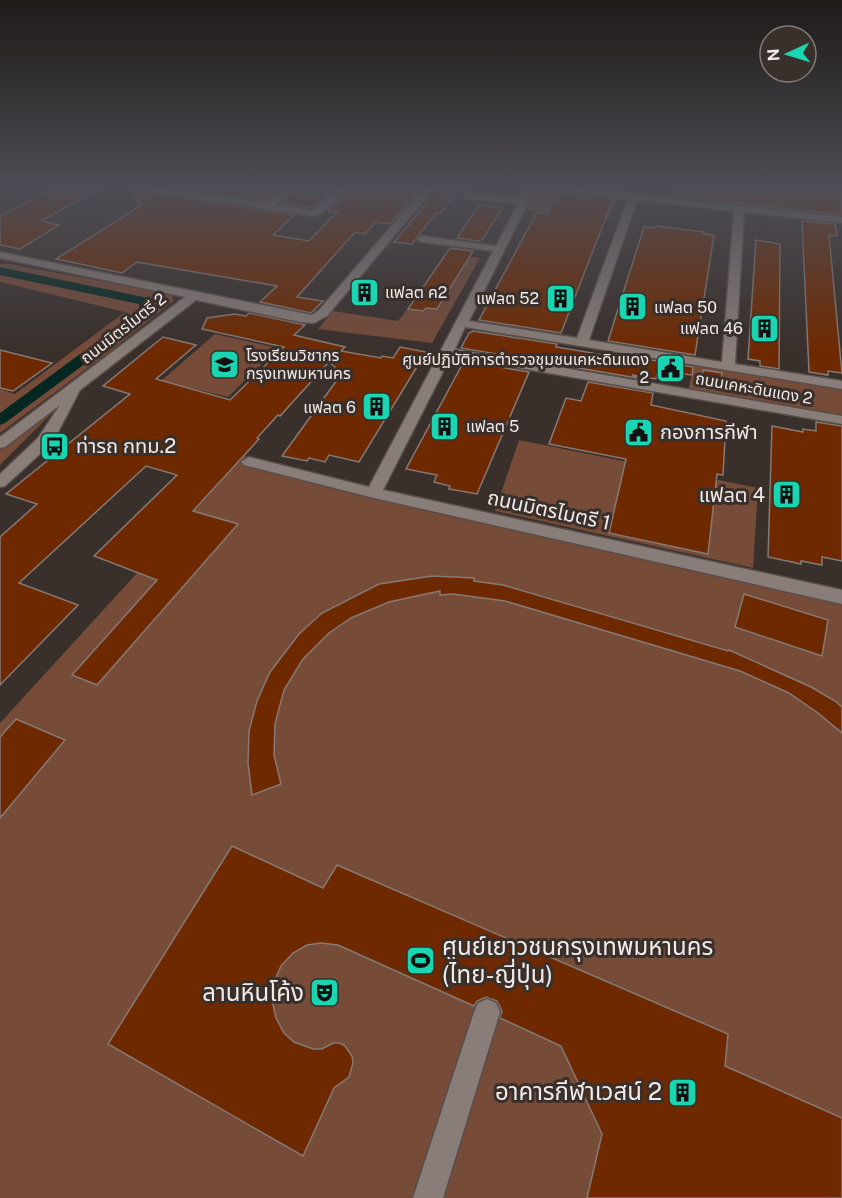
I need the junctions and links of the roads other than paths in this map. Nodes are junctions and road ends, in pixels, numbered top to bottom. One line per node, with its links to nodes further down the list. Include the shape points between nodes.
1 (383, 242): 8 (street, via 318,317 300,318)
2 (444, 242): 6 (street)
3 (502, 242): 6 (street)
4 (618, 242): 10 (street)
5 (737, 242): 12 (street)
6 (498, 249): 9 (street)
7 (0, 255): 8 (street)
8 (195, 295): 15 (street, ถนนมิตรไมตรี 2)
9 (462, 323): 10 (street, ถนนเคหะดินแดง 2); 11 (street)
10 (582, 343): 13 (street, ถนนเคหะดินแดง 2)
11 (447, 351): 13 (street, ถนนเคหะดินแดง 2); 20 (street)
12 (728, 367): 13 (street, ถนนเคหะดินแดง 2); 14 (street, ถนนเคหะดินแดง 2)
13 (686, 377): 16 (street, ถนนเคหะดินแดง 2)
14 (842, 385)
15 (73, 390): 17 (street, ถนนมิตรไมตรี 2); 19 (street, ถนนมิตรไมตรี 2, via 48,438)
16 (842, 420)
17 (0, 444)
18 (249, 462): 20 (street, ถนนมิตรไมตรี 1)
19 (0, 482)
20 (374, 493): 21 (street, ถนนมิตรไมตรี 1)
21 (842, 597)
22 (487, 1012): 23 (street)
23 (428, 1198)

